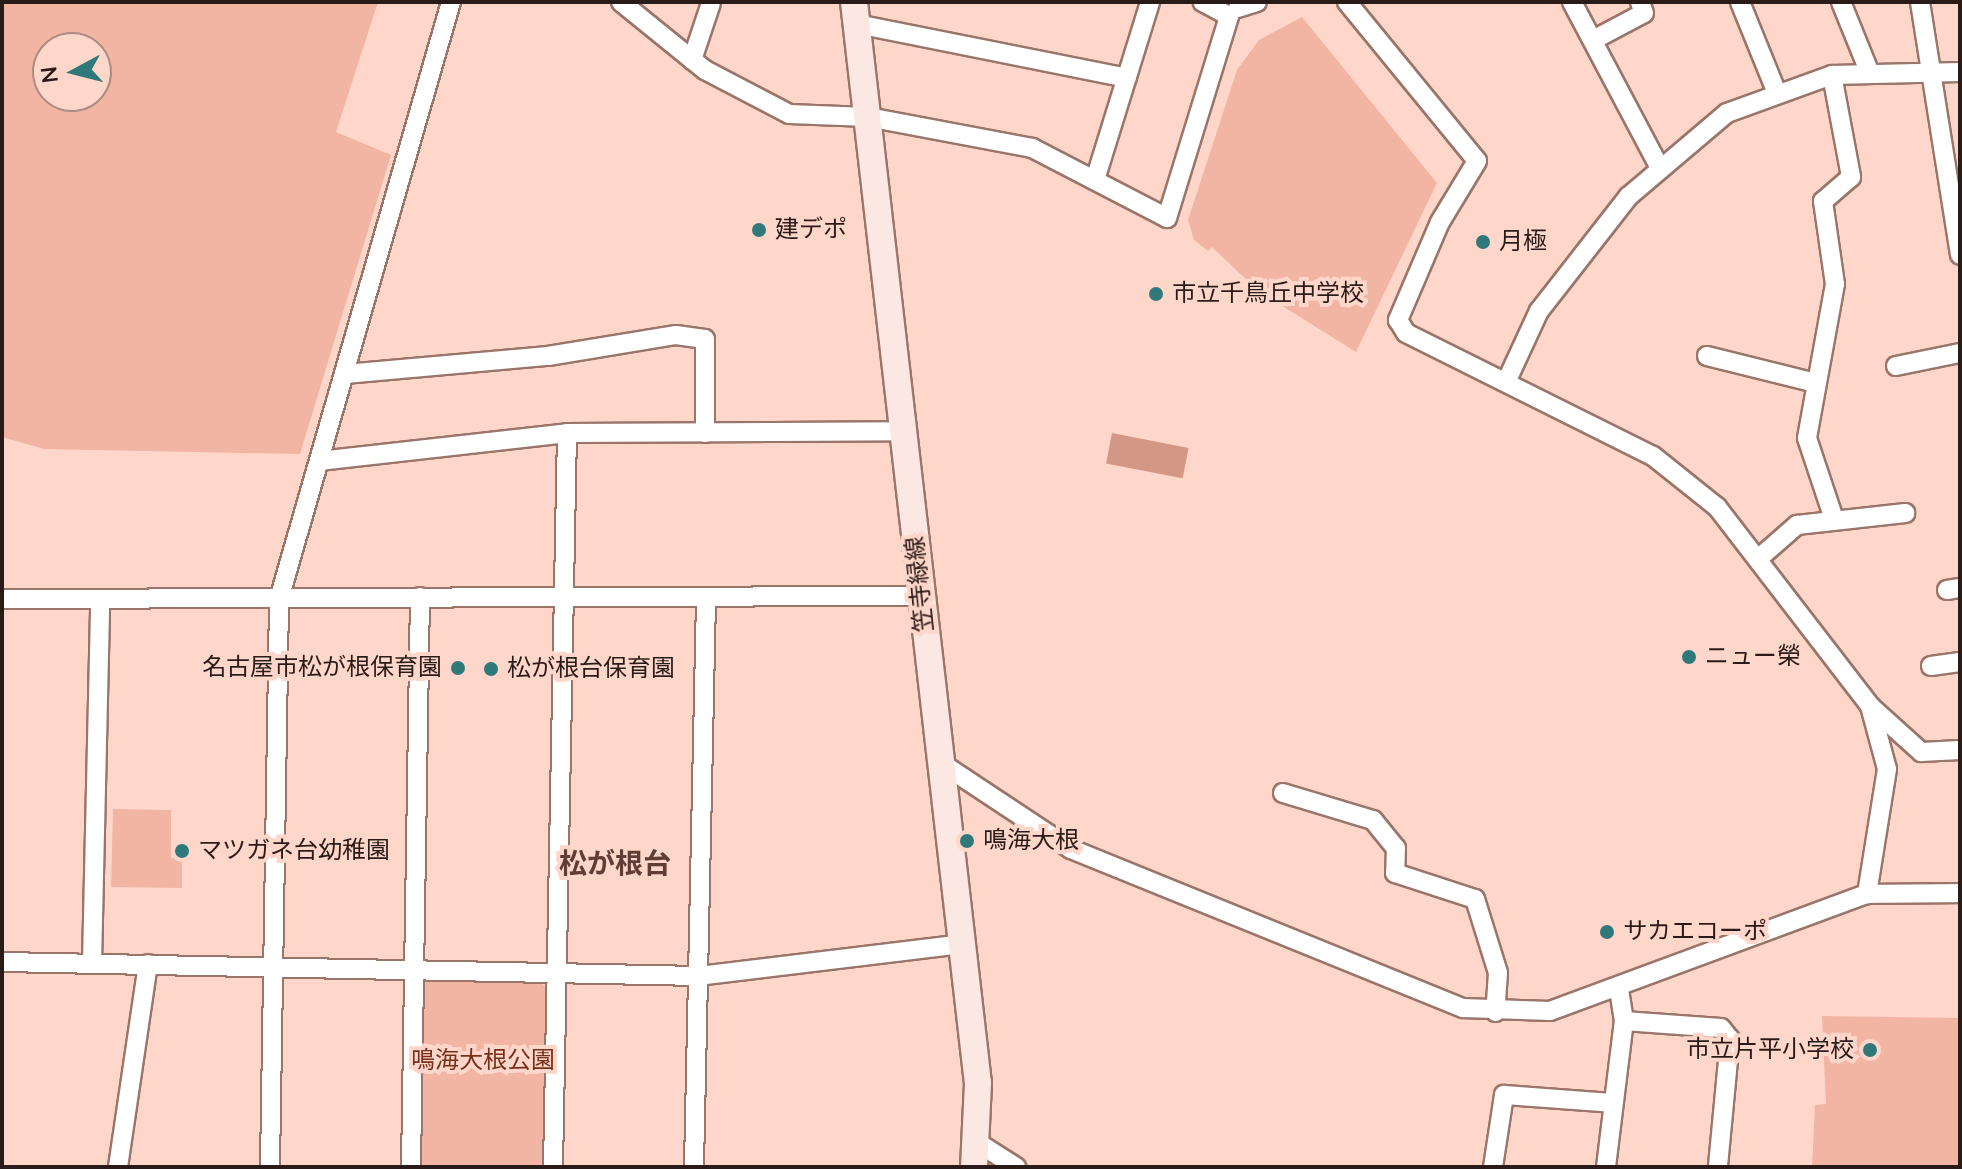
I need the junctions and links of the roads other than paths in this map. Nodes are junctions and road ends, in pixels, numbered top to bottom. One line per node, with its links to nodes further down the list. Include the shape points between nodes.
1 (451, 2): 30 (street)
2 (621, 2): 16 (street)
3 (1150, 2): 21 (street)
4 (1203, 2): 25 (street, via 1229,16 1167,218)
5 (1257, 2): 13 (street)
6 (1347, 2): 31 (street, via 1477,161 1440,222 1398,320 1406,333)
7 (1572, 2): 15 (street)
8 (1640, 2): 15 (street, via 1644,13)
9 (1740, 2): 22 (street)
10 (1841, 2): 17 (street)
11 (1920, 2): 18 (street)
12 (711, 3): 16 (street)
13 (1238, 8)
14 (855, 13): 21 (street); 23 (street, 笠寺緑線)
15 (1595, 39): 24 (street)
16 (692, 60): 23 (street, via 789,114)
17 (1869, 71): 18 (street); 20 (street)
18 (1932, 72): 19 (street); 26 (street)
19 (1960, 72)
20 (1832, 75): 22 (street); 32 (street, via 1851,177 1823,201 1835,284)
21 (1127, 78): 25 (street)
22 (1777, 93): 24 (street, via 1727,113)
23 (868, 117): 25 (street, via 1032,148); 33 (street, 笠寺緑線)
24 (1659, 166): 31 (street, via 1551,294)
25 (1095, 180)
26 (1960, 255)
27 (1960, 353): 29 (street)
28 (1707, 356): 32 (street)
29 (1896, 366)
30 (345, 374): 35 (street, via 548,356 676,335 705,339); 36 (street)
31 (1508, 378): 39 (street, via 1653,456 1717,507)
32 (1812, 382): 38 (street, via 1807,438)
33 (902, 431): 35 (street); 40 (street, 笠寺緑線)
34 (567, 433): 35 (street); 36 (street); 43 (street)
35 (705, 433)
36 (319, 461): 46 (street)
37 (1905, 513): 38 (street)
38 (1834, 519): 39 (street, via 1797,525)
39 (1758, 559): 49 (street)
40 (922, 596): 42 (street); 51 (street, 笠寺緑線)
41 (420, 597): 43 (street); 46 (street); 60 (street)
42 (706, 597): 43 (street); 62 (street)
43 (565, 598): 61 (street)
44 (2, 599): 45 (street)
45 (100, 599): 46 (street); 57 (street)
46 (279, 599): 59 (street)
47 (1960, 662): 48 (street)
48 (1931, 666)
49 (1870, 706): 50 (street, via 1921,752); 54 (street, via 1887,769)
50 (1960, 750)
51 (938, 761): 55 (street, 笠寺緑線); 64 (street, via 1071,849 1463,1008)
52 (1283, 793): 64 (street, via 1373,820 1396,848 1395,873 1475,899 1498,973)
53 (1960, 893): 54 (street)
54 (1867, 894): 63 (street)
55 (961, 944): 62 (street); 67 (street, 笠寺緑線, via 978,1083)
56 (2, 962): 57 (street)
57 (92, 963): 58 (street)
58 (148, 964): 59 (street); 68 (street)
59 (273, 967): 60 (street); 69 (street)
60 (415, 969): 61 (street); 70 (street)
61 (557, 973): 62 (street); 71 (street)
62 (698, 976): 72 (street)
63 (1619, 991): 64 (street, via 1550,1011); 65 (street)
64 (1495, 1012)
65 (1624, 1021): 66 (street); 77 (street, via 1721,1028 1730,1039)
66 (1613, 1103): 75 (street, via 1504,1095); 76 (street)
67 (975, 1141): 73 (street, 笠寺緑線); 74 (street)
68 (118, 1167)
69 (270, 1167)
70 (411, 1167)
71 (553, 1167)
72 (694, 1167)
73 (974, 1167)
74 (1016, 1167)
75 (1493, 1167)
76 (1606, 1167)
77 (1718, 1167)

